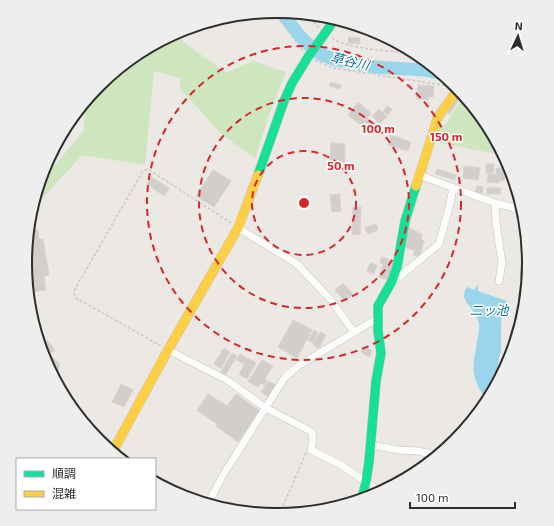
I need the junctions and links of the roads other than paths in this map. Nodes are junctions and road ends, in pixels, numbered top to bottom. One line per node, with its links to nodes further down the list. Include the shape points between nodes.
1 (331, 24): 7 (street, via 292,83)
2 (454, 94): 3 (street, via 438,117)
3 (418, 175): 4 (street); 8 (street)
4 (453, 188): 5 (street); 8 (street, via 439,244)
5 (495, 203): 6 (street); 9 (street, via 502,263)
6 (516, 209)
7 (238, 228): 11 (street, via 297,264 330,300); 12 (street)
8 (392, 282): 10 (street, via 378,306)
9 (499, 282)
10 (378, 318): 11 (street); 14 (street, via 381,353)
11 (354, 332): 13 (street, via 298,366 285,377)
12 (168, 350): 13 (street, via 227,380); 15 (street)
13 (266, 408): 17 (street, via 312,432 310,450 341,465); 20 (street, via 223,475)
14 (371, 445): 16 (street); 17 (street)
15 (115, 447)
16 (430, 454)
17 (366, 482): 18 (street); 19 (street)
18 (374, 488)
19 (364, 492)
20 (211, 499)

